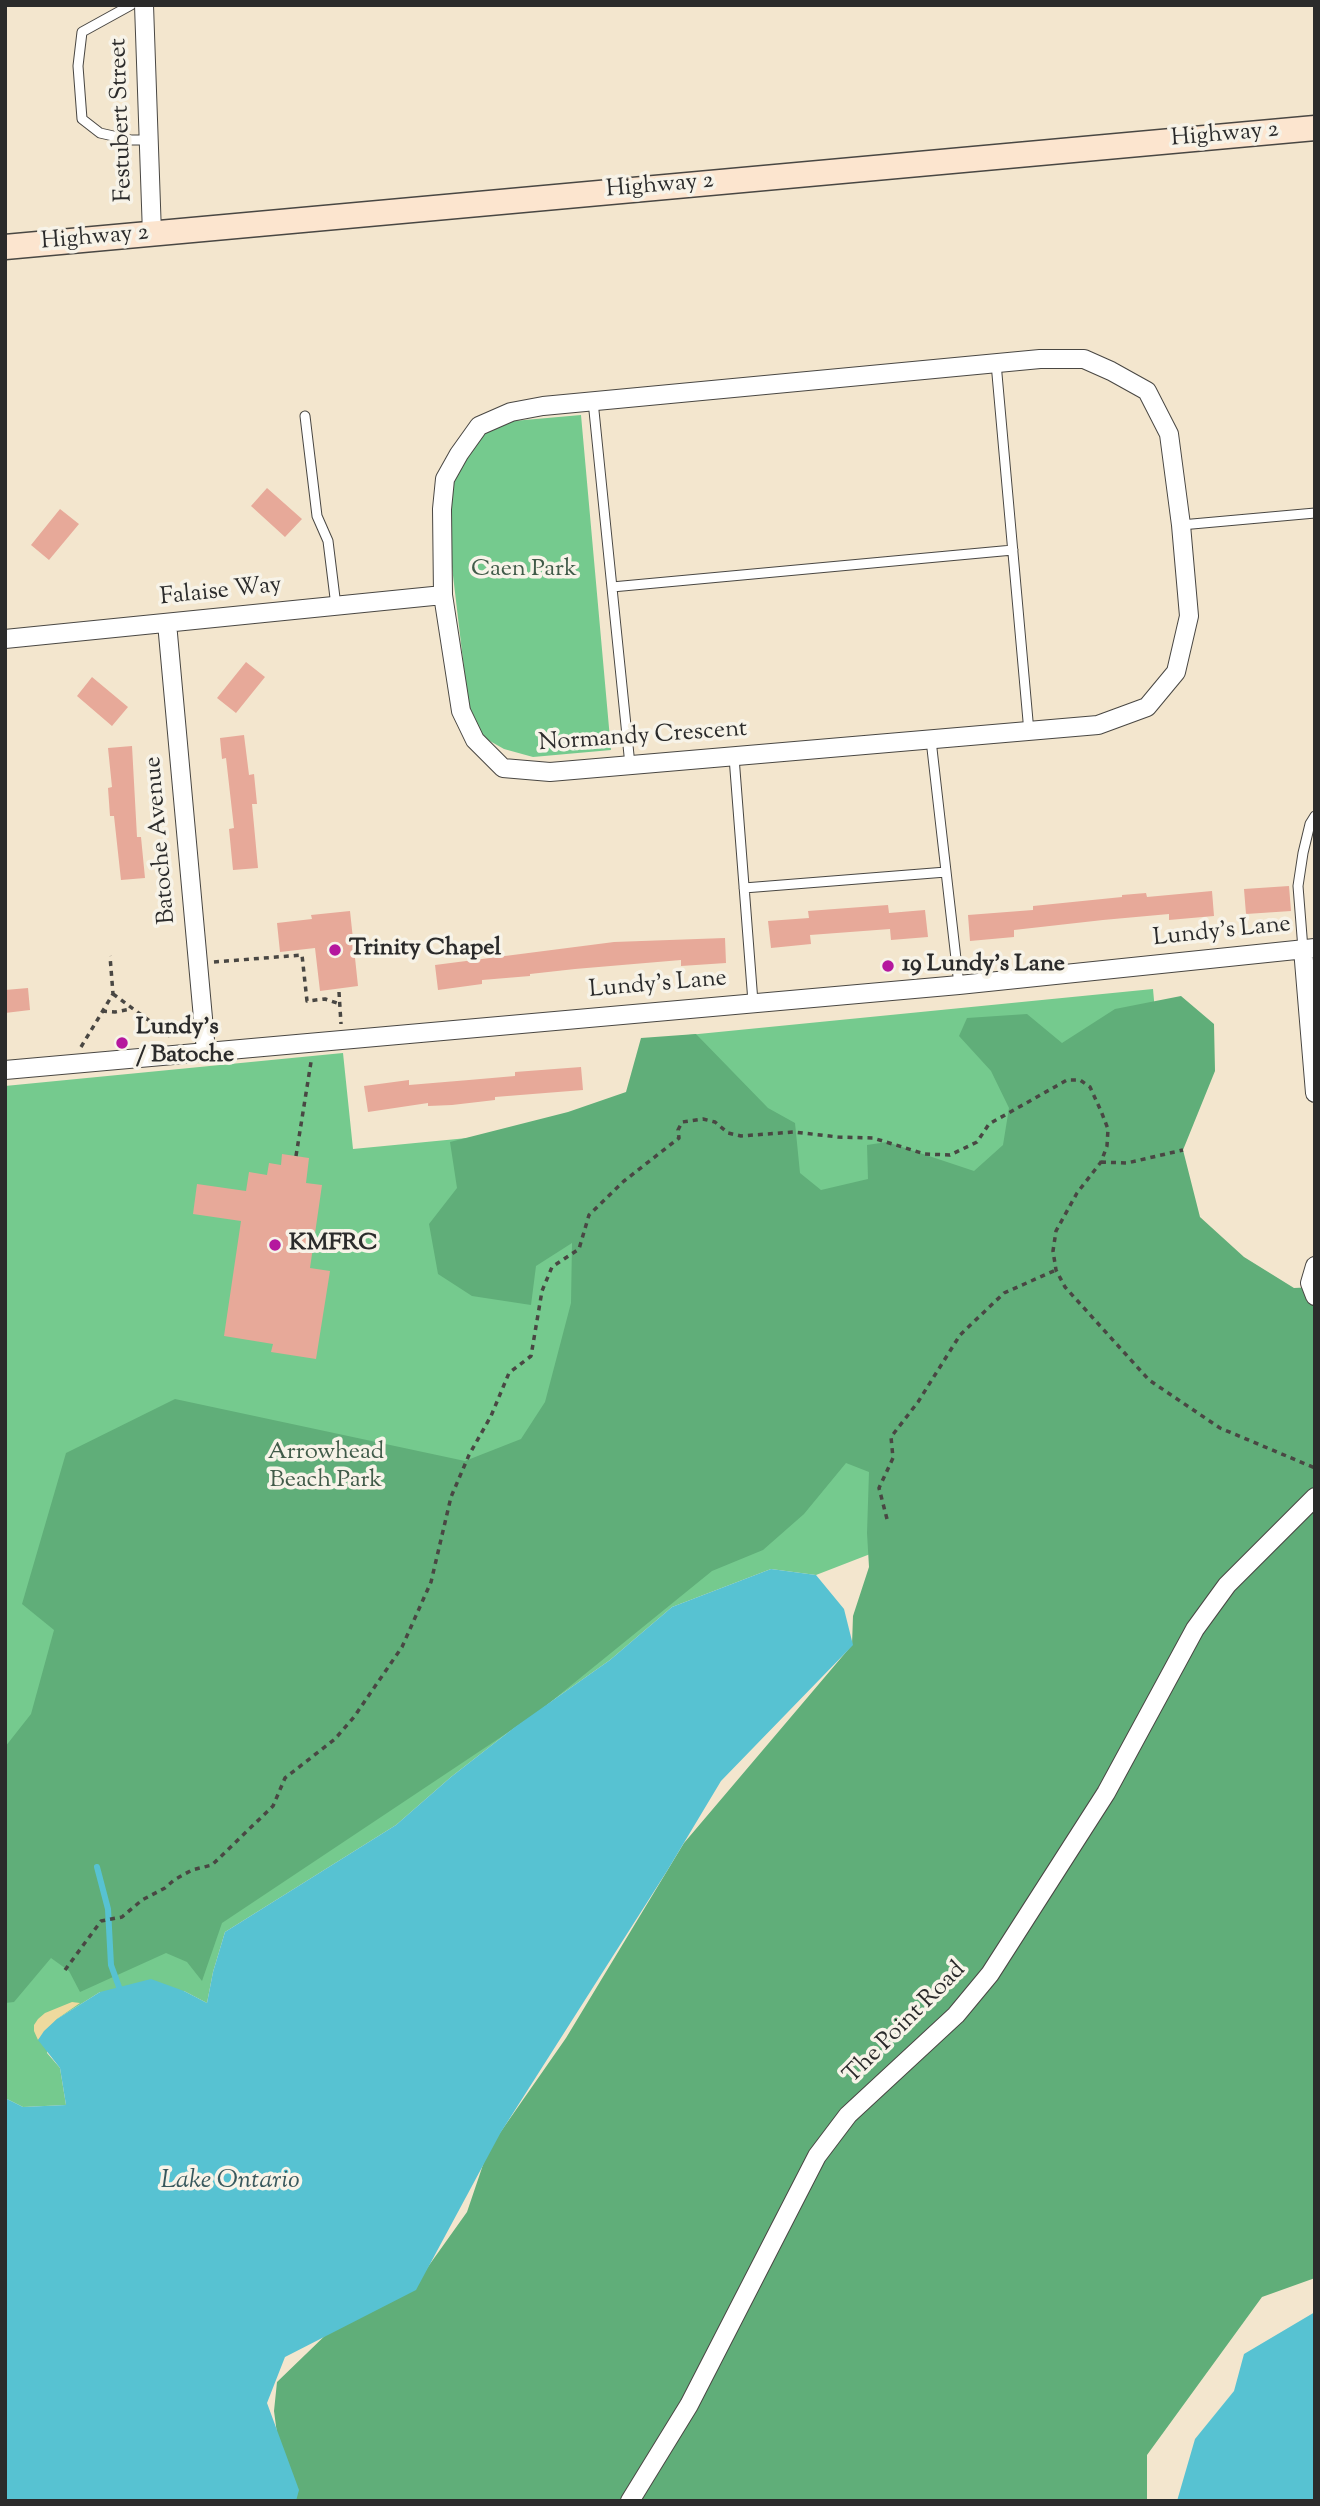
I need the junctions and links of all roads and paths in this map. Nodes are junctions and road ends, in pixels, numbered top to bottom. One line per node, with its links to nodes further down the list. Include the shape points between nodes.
1 (131, 5): 4 (lane, via 82,32 78,66 82,119 100,133)
2 (144, 5): 4 (street, Festubert Street)
3 (1315, 128): 5 (main road, Highway 2)
4 (148, 139): 5 (street, Festubert Street)
5 (152, 234): 6 (main road, Highway 2)
6 (5, 247)
7 (996, 363): 8 (street, Normandy Crescent); 11 (street, Normandy Crescent, via 1084,359 1147,391 1169,434); 12 (lane)
8 (593, 401): 13 (lane); 14 (street, Normandy Crescent, via 511,412 479,426 446,479)
9 (305, 416): 15 (lane, via 317,516 328,541)
10 (1315, 513): 11 (lane)
11 (1181, 525): 18 (street, Normandy Crescent, via 1189,616 1176,672 1147,707 1098,725)
12 (1013, 550): 13 (lane); 18 (lane)
13 (612, 587): 21 (lane)
14 (443, 595): 15 (street, Falaise Way); 21 (street, Normandy Crescent, via 461,710 475,740 503,768 550,772)
15 (336, 606): 16 (street, Falaise Way)
16 (167, 624): 17 (street, Falaise Way); 27 (street, Batoche Avenue)
17 (5, 639)
18 (1029, 732): 19 (street, Normandy Crescent)
19 (931, 740): 20 (street, Normandy Crescent); 23 (lane)
20 (734, 757): 21 (street, Normandy Crescent); 24 (lane)
21 (630, 767)
22 (1315, 816): 25 (lane, via 1298,886)
23 (946, 872): 24 (lane); 28 (lane)
24 (744, 888): 31 (lane)
25 (1309, 948): 28 (street, Lundy's Lane); 41 (street)
26 (110, 956): 30 (path)
27 (198, 963): 32 (path, via 302,955 307,1002 325,999); 38 (street, Batoche Avenue)
28 (959, 985): 31 (street, Lundy's Lane)
29 (339, 992): 32 (path)
30 (113, 994): 33 (path); 34 (path)
31 (753, 1002): 38 (street, Lundy's Lane)
32 (340, 1004): 35 (path)
33 (131, 1009): 34 (path); 36 (path)
34 (102, 1011): 37 (path)
35 (342, 1028)
36 (178, 1042)
37 (81, 1051)
38 (206, 1051): 40 (street, Lundy's Lane)
39 (311, 1060): 43 (path)
40 (5, 1070)
41 (1315, 1093)
42 (1183, 1150): 44 (path, via 1127,1163)
43 (296, 1156)
44 (1101, 1162): 46 (path, via 1056,1231); 51 (path, via 1108,1129 1090,1087 1080,1080 1068,1080 989,1124 977,1142 950,1155 925,1154 873,1138 794,1132 741,1136 703,1119 682,1122 679,1138 589,1215 579,1249 552,1267 542,1291 531,1356 509,1373 469,1455 451,1497 431,1582 402,1647 354,1717 335,1739 285,1778 272,1806 212,1865 183,1875 121,1917 109,1919 94,1930)
45 (1315, 1266): 47 (street, via 1310,1283)
46 (1056, 1270): 48 (path, via 1084,1310 1149,1380 1220,1428); 50 (path, via 1004,1293 960,1335 891,1437 893,1458 879,1488)
47 (1315, 1296)
48 (1315, 1468)
49 (1315, 1497): 52 (street, The Point Road, via 1227,1585 1195,1629 1106,1793 990,1974 956,2015 848,2115 817,2156 689,2404)
50 (887, 1519)
51 (65, 1970)
52 (630, 2501)

